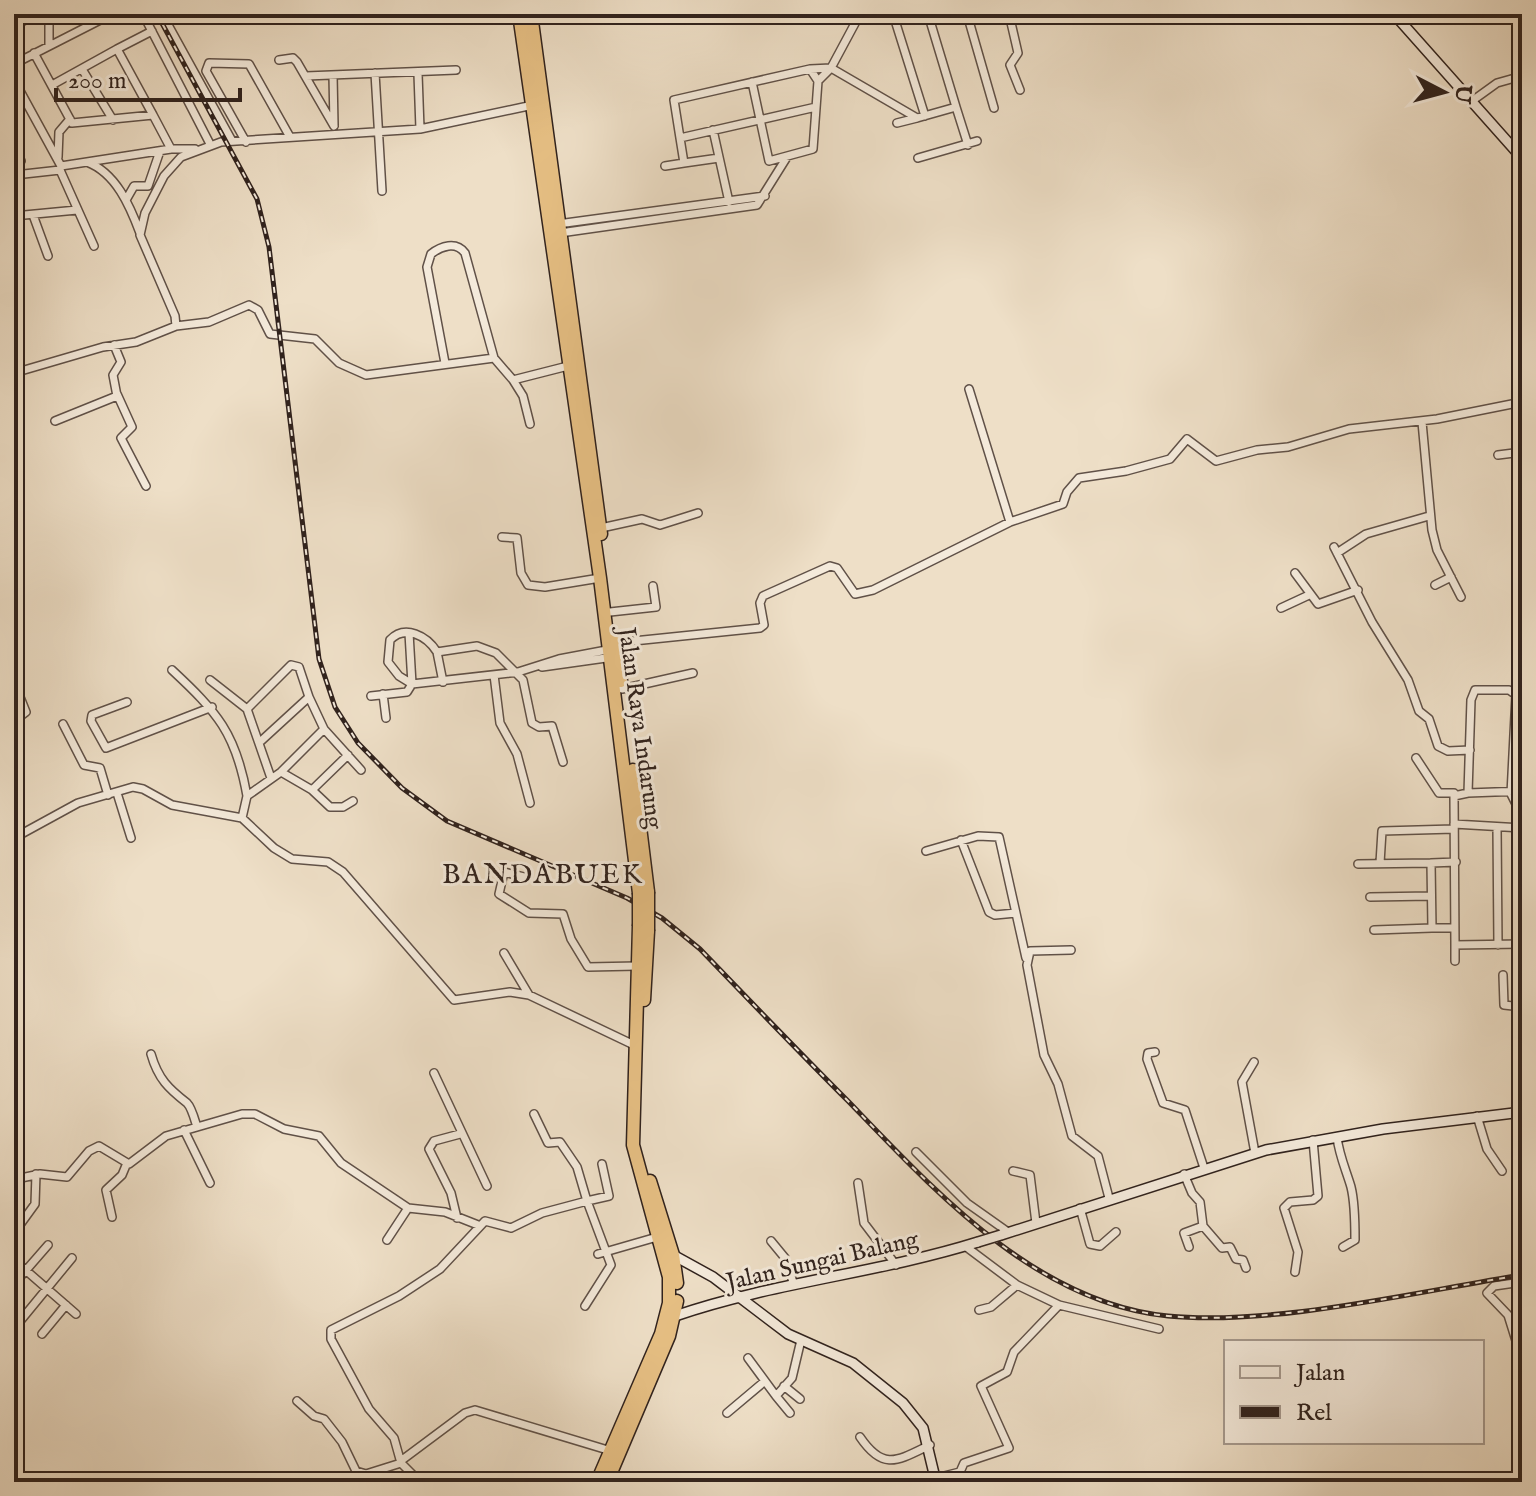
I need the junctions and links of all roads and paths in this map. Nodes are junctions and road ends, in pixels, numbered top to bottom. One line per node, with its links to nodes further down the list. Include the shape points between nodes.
1 (36, 14): 15 (street)
2 (49, 14): 17 (street)
3 (112, 14): 17 (street)
4 (143, 14): 16 (street)
5 (162, 14): 53 (street)
6 (519, 14): 37 (highway, Jalan Raya Indarung)
7 (531, 14): 80 (highway, Jalan Raya Indarung)
8 (860, 14): 22 (street)
9 (893, 14): 42 (street)
10 (928, 14): 39 (street)
11 (967, 14): 40 (street)
12 (1009, 14): 35 (street, via 1018,53 1010,65)
13 (1394, 14): 36 (street)
14 (14, 15): 15 (street)
15 (16, 25)
16 (152, 31): 18 (street); 56 (street)
17 (49, 45): 19 (street)
18 (117, 49): 23 (street); 41 (street)
19 (34, 53): 21 (street); 34 (street)
20 (279, 60): 29 (street, via 295,59)
21 (14, 64)
22 (831, 68): 24 (street); 32 (street); 42 (street)
23 (82, 69): 34 (street); 44 (street)
24 (810, 69): 32 (street); 33 (street)
25 (456, 70): 27 (street)
26 (375, 73): 27 (street); 28 (street); 50 (street)
27 (418, 74): 47 (street)
28 (333, 75): 29 (street); 48 (street)
29 (306, 76): 48 (street)
30 (1522, 76): 36 (street, via 1497,83)
31 (14, 80): 70 (street)
32 (818, 81): 38 (street)
33 (752, 82): 45 (street); 52 (street, via 674,100)
34 (52, 85): 43 (street)
35 (1020, 90)
36 (1472, 101): 65 (street)
37 (533, 105): 47 (street); 89 (highway, Jalan Raya Indarung)
38 (816, 107): 45 (street); 62 (street, via 813,149)
39 (956, 107): 42 (street); 57 (street)
40 (994, 108)
41 (153, 115): 44 (street); 59 (street)
42 (921, 117): 46 (street)
43 (70, 119): 44 (street); 70 (street, via 59,132)
44 (113, 120)
45 (760, 121): 49 (street); 67 (street)
46 (897, 123)
47 (420, 129): 50 (street)
48 (334, 130): 50 (street); 51 (street)
49 (713, 130): 52 (street); 63 (street)
50 (378, 133): 74 (street)
51 (290, 137): 55 (street); 55 (street, via 249,64 209,63 206,71)
52 (680, 138): 69 (street)
53 (232, 141): 55 (street); 56 (street)
54 (977, 141): 57 (street)
55 (246, 142)
56 (210, 144): 60 (street)
57 (968, 145): 64 (street)
58 (14, 147): 66 (street)
59 (171, 149): 60 (street); 61 (street)
60 (197, 150): 81 (street, via 176,161 164,176)
61 (160, 151): 68 (street); 75 (street, via 148,186 134,186)
62 (787, 157): 67 (street); 73 (street)
63 (719, 158): 69 (street); 76 (street)
64 (918, 158)
65 (1522, 158)
66 (21, 161)
67 (769, 161): 73 (street)
68 (85, 162): 70 (street); 75 (street, via 97,166)
69 (684, 163): 71 (street)
70 (60, 164): 72 (street); 77 (street)
71 (665, 166)
72 (15, 175)
73 (773, 182): 76 (street, via 765,196)
74 (382, 191)
75 (126, 200): 81 (street)
76 (730, 205): 80 (street)
77 (77, 210): 78 (street); 82 (street)
78 (33, 215): 79 (street); 83 (street)
79 (14, 216)
80 (559, 228): 89 (highway, Jalan Raya Indarung)
81 (140, 235): 84 (street)
82 (94, 246)
83 (48, 256)
84 (176, 326): 85 (street); 87 (street, via 209,322 249,305 258,310 270,334 315,339 339,363 366,375)
85 (114, 345): 88 (street); 92 (street, via 121,362 113,375)
86 (494, 358): 87 (street); 87 (street, via 465,253 458,246 446,246 431,254 427,267); 90 (street)
87 (445, 363)
88 (14, 373)
89 (573, 373): 90 (street); 103 (highway, Jalan Raya Indarung)
90 (513, 380): 96 (street)
91 (969, 389): 102 (street)
92 (117, 394): 94 (street); 99 (street, via 132,427 121,438)
93 (1522, 402): 95 (street)
94 (55, 421)
95 (1422, 422): 101 (street); 102 (street, via 1341,431 1216,461 1187,439 1170,459 1079,478 1063,504)
96 (530, 424)
97 (1522, 452): 98 (street)
98 (1498, 455)
99 (146, 486)
100 (698, 513): 103 (street, via 660,525 642,519)
101 (1429, 516): 106 (street, via 1437,550); 110 (street, via 1366,534 1335,550)
102 (1010, 522): 116 (street, via 858,595 830,566 763,596 764,625 757,629)
103 (599, 535): 107 (highway, Jalan Raya Indarung); 114 (highway, Jalan Raya Indarung)
104 (502, 537): 107 (street, via 517,538 521,573 528,585)
105 (1295, 573): 111 (street)
106 (1451, 577): 108 (street); 112 (street)
107 (600, 578): 116 (highway, Jalan Raya Indarung)
108 (1435, 585)
109 (653, 586): 114 (street, via 656,607)
110 (1358, 590): 111 (street, via 1320,604); 139 (street, via 1408,680 1419,711 1429,719 1438,746)
111 (1309, 595): 113 (street)
112 (1461, 597)
113 (1281, 608)
114 (610, 612): 116 (highway, Jalan Raya Indarung)
115 (409, 633): 117 (street, via 428,639); 125 (street); 125 (street, via 395,635 386,653 392,670)
116 (612, 649): 119 (street); 126 (highway, Jalan Raya Indarung); 146 (highway, Jalan Raya Indarung)
117 (437, 652): 119 (street, via 485,647); 124 (street)
118 (172, 670): 131 (street)
119 (518, 672): 121 (street); 143 (street, via 532,723 552,726)
120 (693, 673): 126 (street)
121 (494, 675): 124 (street); 157 (street, via 500,723 517,754)
122 (210, 680): 132 (street)
123 (14, 682): 134 (street, via 26,708)
124 (443, 682): 125 (street)
125 (412, 684): 127 (street, via 407,692)
126 (622, 689): 146 (highway, Jalan Raya Indarung)
127 (383, 694): 128 (street); 133 (street)
128 (371, 696)
129 (309, 697): 132 (street, via 299,667 291,665); 136 (street); 137 (street)
130 (127, 702): 131 (street, via 92,715 106,748)
131 (212, 707): 155 (street, via 229,733)
132 (247, 709): 137 (street)
133 (386, 718)
134 (14, 721)
135 (63, 724): 154 (street, via 84,765 100,768)
136 (324, 729): 141 (street); 145 (street)
137 (261, 741): 147 (street)
138 (1522, 749): 140 (street)
139 (1470, 750): 140 (street, via 1471,695 1487,689 1516,695); 152 (street)
140 (1512, 750): 153 (street)
141 (348, 755): 144 (street); 148 (street)
142 (1416, 758): 151 (street, via 1439,793)
143 (563, 762)
144 (361, 770)
145 (281, 772): 147 (street); 148 (street)
146 (630, 776): 184 (highway, Jalan Raya Indarung, bridge, via 643,893)
147 (271, 778): 155 (street)
148 (312, 790): 156 (street, via 330,807)
149 (1522, 791): 153 (street)
150 (117, 793): 154 (street); 159 (street, via 133,787 172,805); 164 (street)
151 (1454, 793): 152 (street); 160 (street)
152 (1468, 793): 153 (street)
153 (1511, 794): 158 (street)
154 (108, 795): 163 (street, via 71,806)
155 (247, 796): 159 (street)
156 (353, 801)
157 (530, 803)
158 (1522, 816)
159 (242, 818): 187 (street, via 292,859 328,862 343,872 454,1000 510,992)
160 (1454, 827): 161 (street); 167 (street); 168 (street, via 1382,831)
161 (1497, 828): 162 (street); 180 (street)
162 (1522, 828)
163 (14, 838)
164 (131, 838)
165 (961, 840): 166 (street); 174 (street, via 989,912); 174 (street, via 986,834 999,837)
166 (926, 851)
167 (1456, 862): 169 (street); 176 (street)
168 (1380, 863): 169 (street); 170 (street)
169 (1431, 863): 172 (street)
170 (1358, 864)
171 (524, 877): 184 (street, via 504,872 499,894 529,913 563,914 588,967)
172 (1431, 896): 173 (street); 175 (street)
173 (1370, 897)
174 (1016, 913): 183 (street)
175 (1432, 928): 176 (street); 177 (street)
176 (1454, 928): 179 (street)
177 (1374, 930)
178 (1522, 944): 180 (street)
179 (1455, 945): 180 (street); 185 (street)
180 (1498, 945)
181 (1071, 950): 183 (street, via 1035,950)
182 (504, 953): 187 (street)
183 (1026, 958): 215 (street, via 1044,1055 1072,1136 1098,1156)
184 (640, 960): 189 (highway, Jalan Raya Indarung); 236 (highway, Jalan Raya Indarung, via 640,1139)
185 (1455, 961)
186 (1503, 975): 188 (street, via 1504,1005)
187 (529, 995): 189 (street)
188 (1522, 1007)
189 (634, 1045): 227 (highway, Jalan Raya Indarung, via 633,1145)
190 (1155, 1052): 206 (street, via 1147,1057 1163,1103 1185,1110)
191 (151, 1054): 197 (street, via 159,1078 188,1105)
192 (1254, 1062): 203 (street, via 1242,1082)
193 (434, 1073): 199 (street)
194 (1522, 1112): 196 (street, Jalan Sungai Balang)
195 (534, 1114): 216 (street, via 548,1143 560,1142 568,1150)
196 (1477, 1116): 200 (street, Jalan Sungai Balang); 208 (street, via 1487,1149)
197 (197, 1127): 198 (street); 217 (street, via 249,1113 284,1129 312,1133 341,1163)
198 (184, 1130): 204 (street, via 161,1138); 212 (street)
199 (460, 1134): 214 (street); 220 (street, via 434,1141 429,1149)
200 (1337, 1137): 201 (street, Jalan Sungai Balang); 233 (street, via 1350,1186 1355,1240)
201 (1313, 1140): 203 (street, Jalan Sungai Balang); 242 (street, via 1318,1196 1284,1208 1298,1252)
202 (916, 1152): 226 (street)
203 (1255, 1153): 206 (street, Jalan Sungai Balang)
204 (127, 1163): 210 (street, via 99,1146 67,1177); 219 (street, via 106,1190)
205 (602, 1164): 216 (street, via 609,1196)
206 (1204, 1168): 211 (street, Jalan Sungai Balang)
207 (1013, 1171): 221 (street, via 1030,1175)
208 (1502, 1171)
209 (14, 1174): 210 (street)
210 (36, 1174): 225 (street, via 35,1204)
211 (1184, 1174): 215 (street, Jalan Sungai Balang); 223 (street, via 1200,1202)
212 (210, 1183)
213 (858, 1183): 239 (street, via 864,1223)
214 (487, 1186)
215 (1109, 1198): 218 (street, Jalan Sungai Balang)
216 (587, 1201): 222 (street, via 511,1228 492,1220); 234 (street)
217 (408, 1208): 220 (street, via 438,1210); 228 (street)
218 (1080, 1208): 221 (street, Jalan Sungai Balang); 224 (street, via 1093,1246)
219 (112, 1217)
220 (457, 1218): 222 (street)
221 (1036, 1223): 226 (street, Jalan Sungai Balang)
222 (478, 1225): 271 (street, via 440,1269 330,1331 369,1409 394,1438)
223 (1203, 1226): 232 (street, via 1184,1233); 240 (street)
224 (1116, 1232)
225 (14, 1233)
226 (1004, 1233): 231 (street, Jalan Sungai Balang, bridge)
227 (657, 1237): 234 (street); 270 (highway, Jalan Raya Indarung, via 669,1277 669,1303)
228 (387, 1240)
229 (771, 1241): 245 (street, via 785,1258)
230 (48, 1245): 241 (street)
231 (965, 1246): 239 (street, Jalan Sungai Balang); 246 (street)
232 (1189, 1247)
233 (1343, 1247)
234 (607, 1251): 235 (street); 251 (street, via 610,1271)
235 (598, 1254)
236 (673, 1255): 248 (street); 254 (highway, Jalan Raya Indarung)
237 (72, 1258): 247 (street)
238 (14, 1260): 241 (street)
239 (896, 1265): 245 (street, Jalan Sungai Balang)
240 (1246, 1268)
241 (26, 1270): 244 (street); 247 (street)
242 (1295, 1272)
243 (1522, 1282): 260 (street, via 1494,1286 1487,1293 1508,1315)
244 (14, 1284)
245 (794, 1285): 248 (street, Jalan Sungai Balang)
246 (1017, 1285): 250 (street); 252 (street, via 991,1307)
247 (47, 1288): 249 (street); 255 (street)
248 (738, 1297): 254 (street, Jalan Sungai Balang); 258 (street)
249 (66, 1305): 253 (street); 257 (street)
250 (1059, 1305): 256 (street); 274 (street, via 1014,1352 1009,1370 981,1386 1010,1447 964,1463 960,1472)
251 (585, 1306)
252 (979, 1310)
253 (76, 1314)
254 (675, 1316): 275 (highway, Jalan Raya Indarung)
255 (21, 1320)
256 (1159, 1329)
257 (42, 1334)
258 (801, 1340): 262 (street, via 794,1373); 269 (street, via 853,1363 903,1403)
259 (748, 1358): 261 (street)
260 (1522, 1360)
261 (765, 1381): 263 (street); 266 (street)
262 (784, 1386): 263 (street); 264 (street)
263 (776, 1396): 267 (street)
264 (800, 1399)
265 (297, 1401): 273 (street, via 324,1419 356,1471)
266 (727, 1413)
267 (790, 1413)
268 (860, 1437): 269 (street, via 873,1456 883,1460 906,1457)
269 (930, 1445): 274 (street)
270 (611, 1451): 271 (street, via 475,1410); 275 (highway, Jalan Raya Indarung)
271 (401, 1462): 273 (street); 276 (street)
272 (540, 1476): 277 (street)
273 (366, 1478)
274 (936, 1480)
275 (608, 1481)
276 (420, 1482)
277 (574, 1482)

